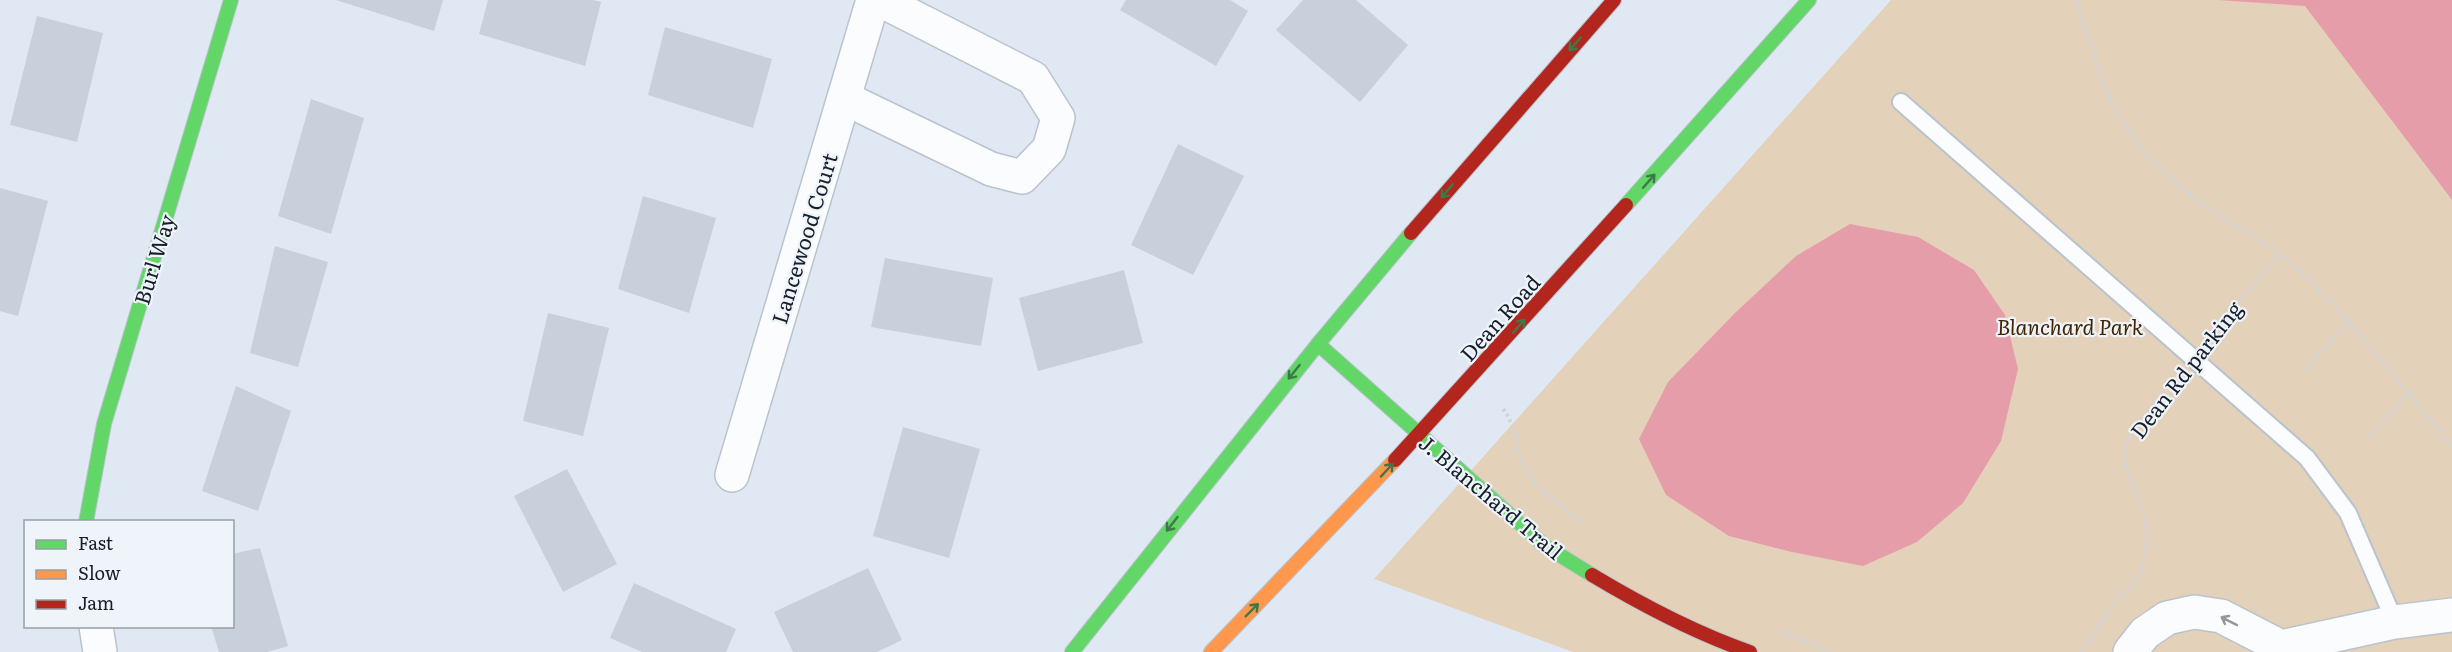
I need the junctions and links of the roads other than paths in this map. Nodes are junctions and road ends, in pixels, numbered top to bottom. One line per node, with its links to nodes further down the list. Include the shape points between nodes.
1 (231, 0): 11 (main road, Burl Way, via 104,424)
2 (873, 0): 6 (street, Lancewood Court)
3 (880, 0): 6 (street, via 1033,78 1058,118 1049,149 1022,177 991,169)
4 (1614, 0): 8 (main road, one-way to 8)
5 (1809, 0): 9 (main road, Dean Road, one-way to 5)
6 (844, 98): 10 (street, Lancewood Court)
7 (1901, 102): 13 (lane, via 2307,458 2348,513)
8 (1318, 344): 9 (main road, J. Blanchard Trail); 17 (main road, one-way to 17)
9 (1420, 435): 18 (main road, Dean Road, one-way to 9); 19 (main road, J. Blanchard Trail, via 1545,546 1615,589 1716,640)
10 (732, 476)
11 (86, 520)
12 (2452, 615): 13 (street)
13 (2395, 622): 15 (street)
14 (96, 628): 16 (street)
15 (2279, 650): 20 (street, one-way to 20, via 2221,616 2194,612 2167,618 2145,633)
16 (100, 652)
17 (1072, 652)
18 (1210, 652)
19 (1750, 652)
20 (2130, 652)

